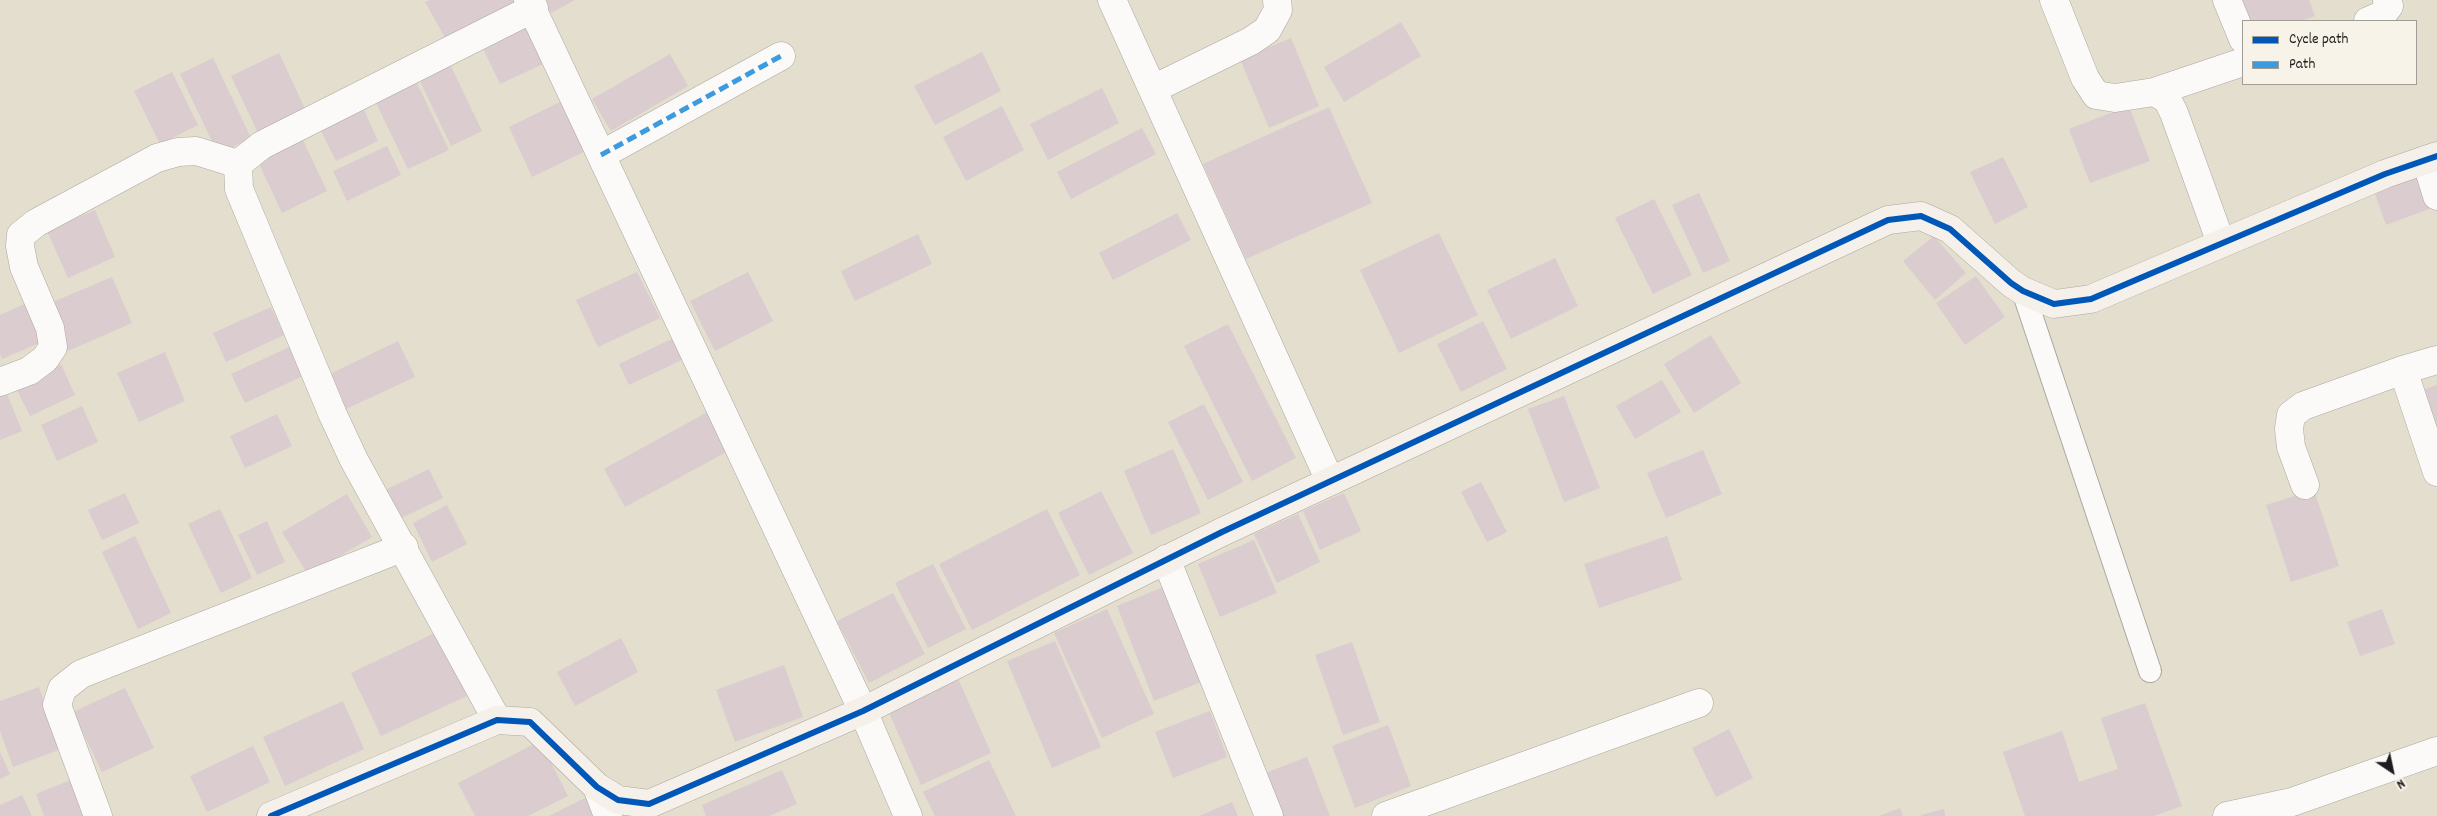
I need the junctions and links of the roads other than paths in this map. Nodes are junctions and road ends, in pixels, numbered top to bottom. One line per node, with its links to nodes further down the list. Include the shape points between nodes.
1 (1112, 0): 11 (street)
2 (1277, 0): 11 (street, via 1278,10 1267,30)
3 (2054, 0): 12 (street, via 2084,78 2096,95 2115,98)
4 (2227, 0): 8 (street)
5 (2387, 0): 7 (street, via 2389,6 2382,15)
6 (531, 4): 13 (street); 15 (street, via 262,145)
7 (2370, 20)
8 (2242, 37)
9 (780, 56): 13 (street)
10 (2242, 62): 12 (street)
11 (1153, 90): 23 (street)
12 (2154, 92): 17 (street, via 2167,99 2174,113)
13 (601, 155): 29 (street)
14 (2432, 158): 16 (street); 17 (street, via 2385,174)
15 (238, 164): 21 (street, via 196,151 157,158 36,223 21,235 24,268 50,328 53,347 45,359 29,371); 25 (street, via 239,189 301,340 354,460)
16 (2437, 196)
17 (2221, 243): 18 (street, via 2091,299 2054,304)
18 (2023, 291): 23 (street, via 1950,229 1921,216 1888,220); 27 (lane)
19 (2437, 360): 20 (street)
20 (2402, 370): 22 (street); 24 (street, via 2303,406 2291,415 2291,447)
21 (0, 382)
22 (2437, 472)
23 (1330, 481): 26 (street)
24 (2305, 485)
25 (404, 547): 30 (street); 33 (street, via 81,674 62,689 57,705)
26 (1166, 559): 29 (street); 37 (street)
27 (2150, 671)
28 (1699, 703): 38 (street)
29 (863, 711): 32 (street, via 649,804 618,800); 36 (street)
30 (497, 720): 32 (street, via 530,722); 34 (street)
31 (2437, 751): 39 (street, via 2292,802)
32 (597, 787): 35 (street)
33 (98, 816)
34 (271, 816)
35 (608, 816)
36 (908, 816)
37 (1269, 816)
38 (1386, 816)
39 (2227, 816)

